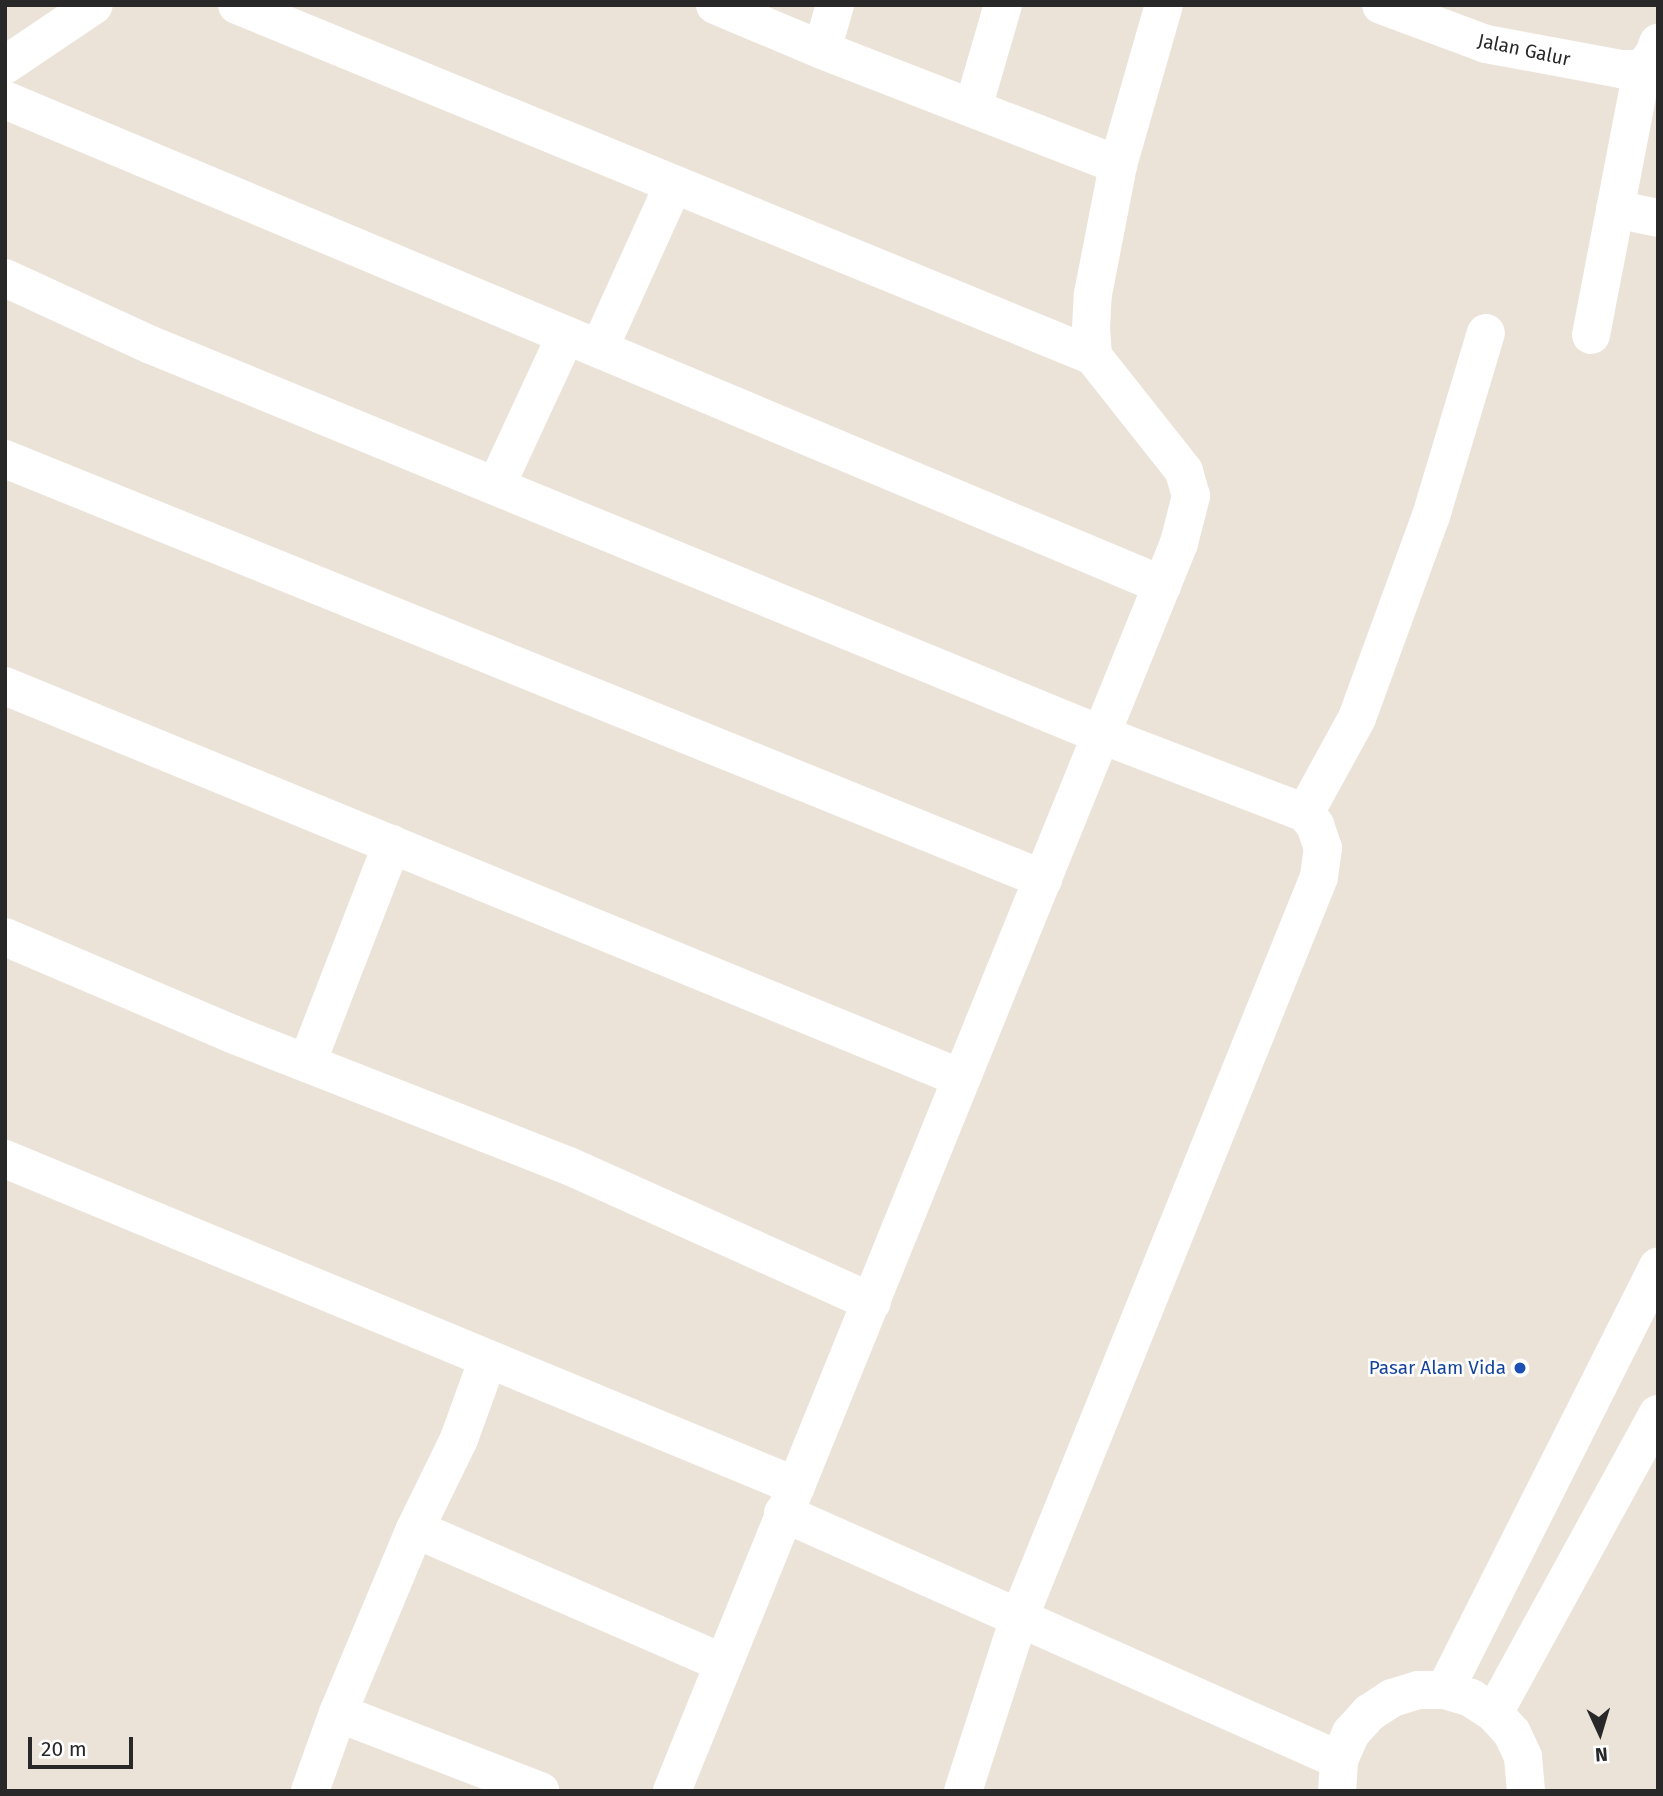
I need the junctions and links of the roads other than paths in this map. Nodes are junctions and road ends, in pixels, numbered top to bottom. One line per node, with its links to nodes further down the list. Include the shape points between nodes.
1 (94, 5): 10 (street)
2 (237, 5): 14 (street)
3 (715, 5): 8 (street)
4 (835, 5): 8 (street)
5 (1003, 5): 12 (street)
6 (1164, 5): 13 (street)
7 (1381, 5): 9 (street, Jalan Galur, via 1486,44 1621,69)
8 (822, 50): 12 (street)
9 (1650, 56): 15 (street)
10 (5, 65)
11 (5, 100): 20 (street)
12 (972, 108): 13 (street)
13 (1118, 165): 21 (street, via 1093,294)
14 (674, 184): 20 (street); 21 (street)
15 (1615, 209): 16 (street); 19 (street)
16 (1658, 218)
17 (5, 278): 23 (street, via 151,345)
18 (1486, 333): 27 (street, via 1432,516 1362,705)
19 (1591, 335)
20 (582, 342): 23 (street); 24 (street)
21 (1093, 356): 24 (street, via 1184,471 1191,496)
22 (5, 459): 29 (street)
23 (496, 486): 26 (street)
24 (1163, 585): 26 (street)
25 (5, 686): 28 (street)
26 (1102, 735): 27 (street); 29 (street)
27 (1305, 813): 40 (street, via 1323,848 1319,877)
28 (392, 844): 31 (street); 32 (street)
29 (1043, 879): 32 (street)
30 (5, 937): 31 (street)
31 (307, 1063): 35 (street, via 569,1166)
32 (961, 1078): 35 (street)
33 (5, 1159): 36 (street)
34 (1658, 1266): 42 (street)
35 (872, 1301): 38 (street)
36 (488, 1359): 38 (street); 39 (street, via 459,1439)
37 (1658, 1414): 44 (street)
38 (789, 1500): 40 (street); 41 (street)
39 (415, 1529): 41 (street); 43 (street)
40 (1020, 1618): 45 (street); 49 (street)
41 (723, 1663): 48 (street)
42 (1445, 1690): 44 (street, via 1471,1698); 45 (street, via 1418,1690 1392,1698 1369,1713 1351,1733)
43 (338, 1713): 46 (street); 47 (street)
44 (1494, 1713): 50 (street, via 1512,1733 1523,1757)
45 (1338, 1775)
46 (310, 1791)
47 (540, 1791)
48 (672, 1791)
49 (963, 1791)
50 (1526, 1791)

